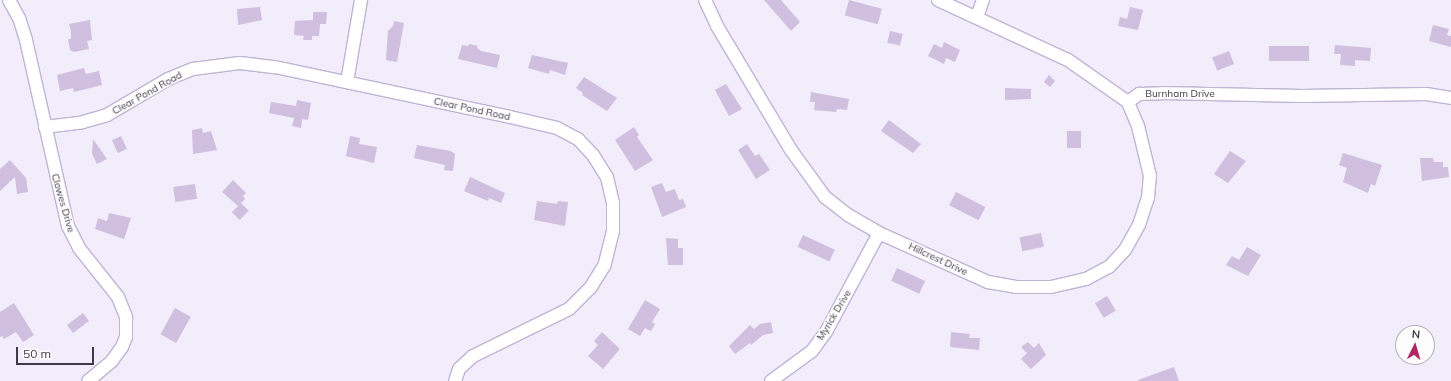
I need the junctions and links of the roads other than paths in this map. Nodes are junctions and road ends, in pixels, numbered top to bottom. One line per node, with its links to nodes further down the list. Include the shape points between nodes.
1 (9, 0): 10 (street, Clowes Drive, via 25,36)
2 (361, 0): 7 (street)
3 (704, 0): 11 (street, Hillcrest Drive, via 791,150 825,197 848,215)
4 (938, 0): 6 (street)
5 (983, 0): 6 (street)
6 (977, 17): 9 (street, via 1068,60)
7 (348, 82): 10 (street, Clear Pond Road, via 255,64 212,65 177,75 107,115 83,122); 13 (street, Clear Pond Road, via 557,128 578,139 593,155 607,178 613,203 613,231 604,266 590,288 569,309 473,356 460,369)
8 (1451, 98): 9 (street, Burnham Drive, via 1426,94 1140,94)
9 (1128, 102): 11 (street, Hillcrest Drive, via 1138,126 1148,164 1148,198 1139,224 1125,250 1109,267 1086,279 1051,287 1015,287 988,282)
10 (45, 127): 12 (street, Clowes Drive, via 60,198 71,233 79,248 118,297 126,317 126,337 122,347 112,361)
11 (879, 233): 14 (street, Myrick Drive, via 824,335 812,351)
12 (88, 381)
13 (455, 381)
14 (771, 381)

